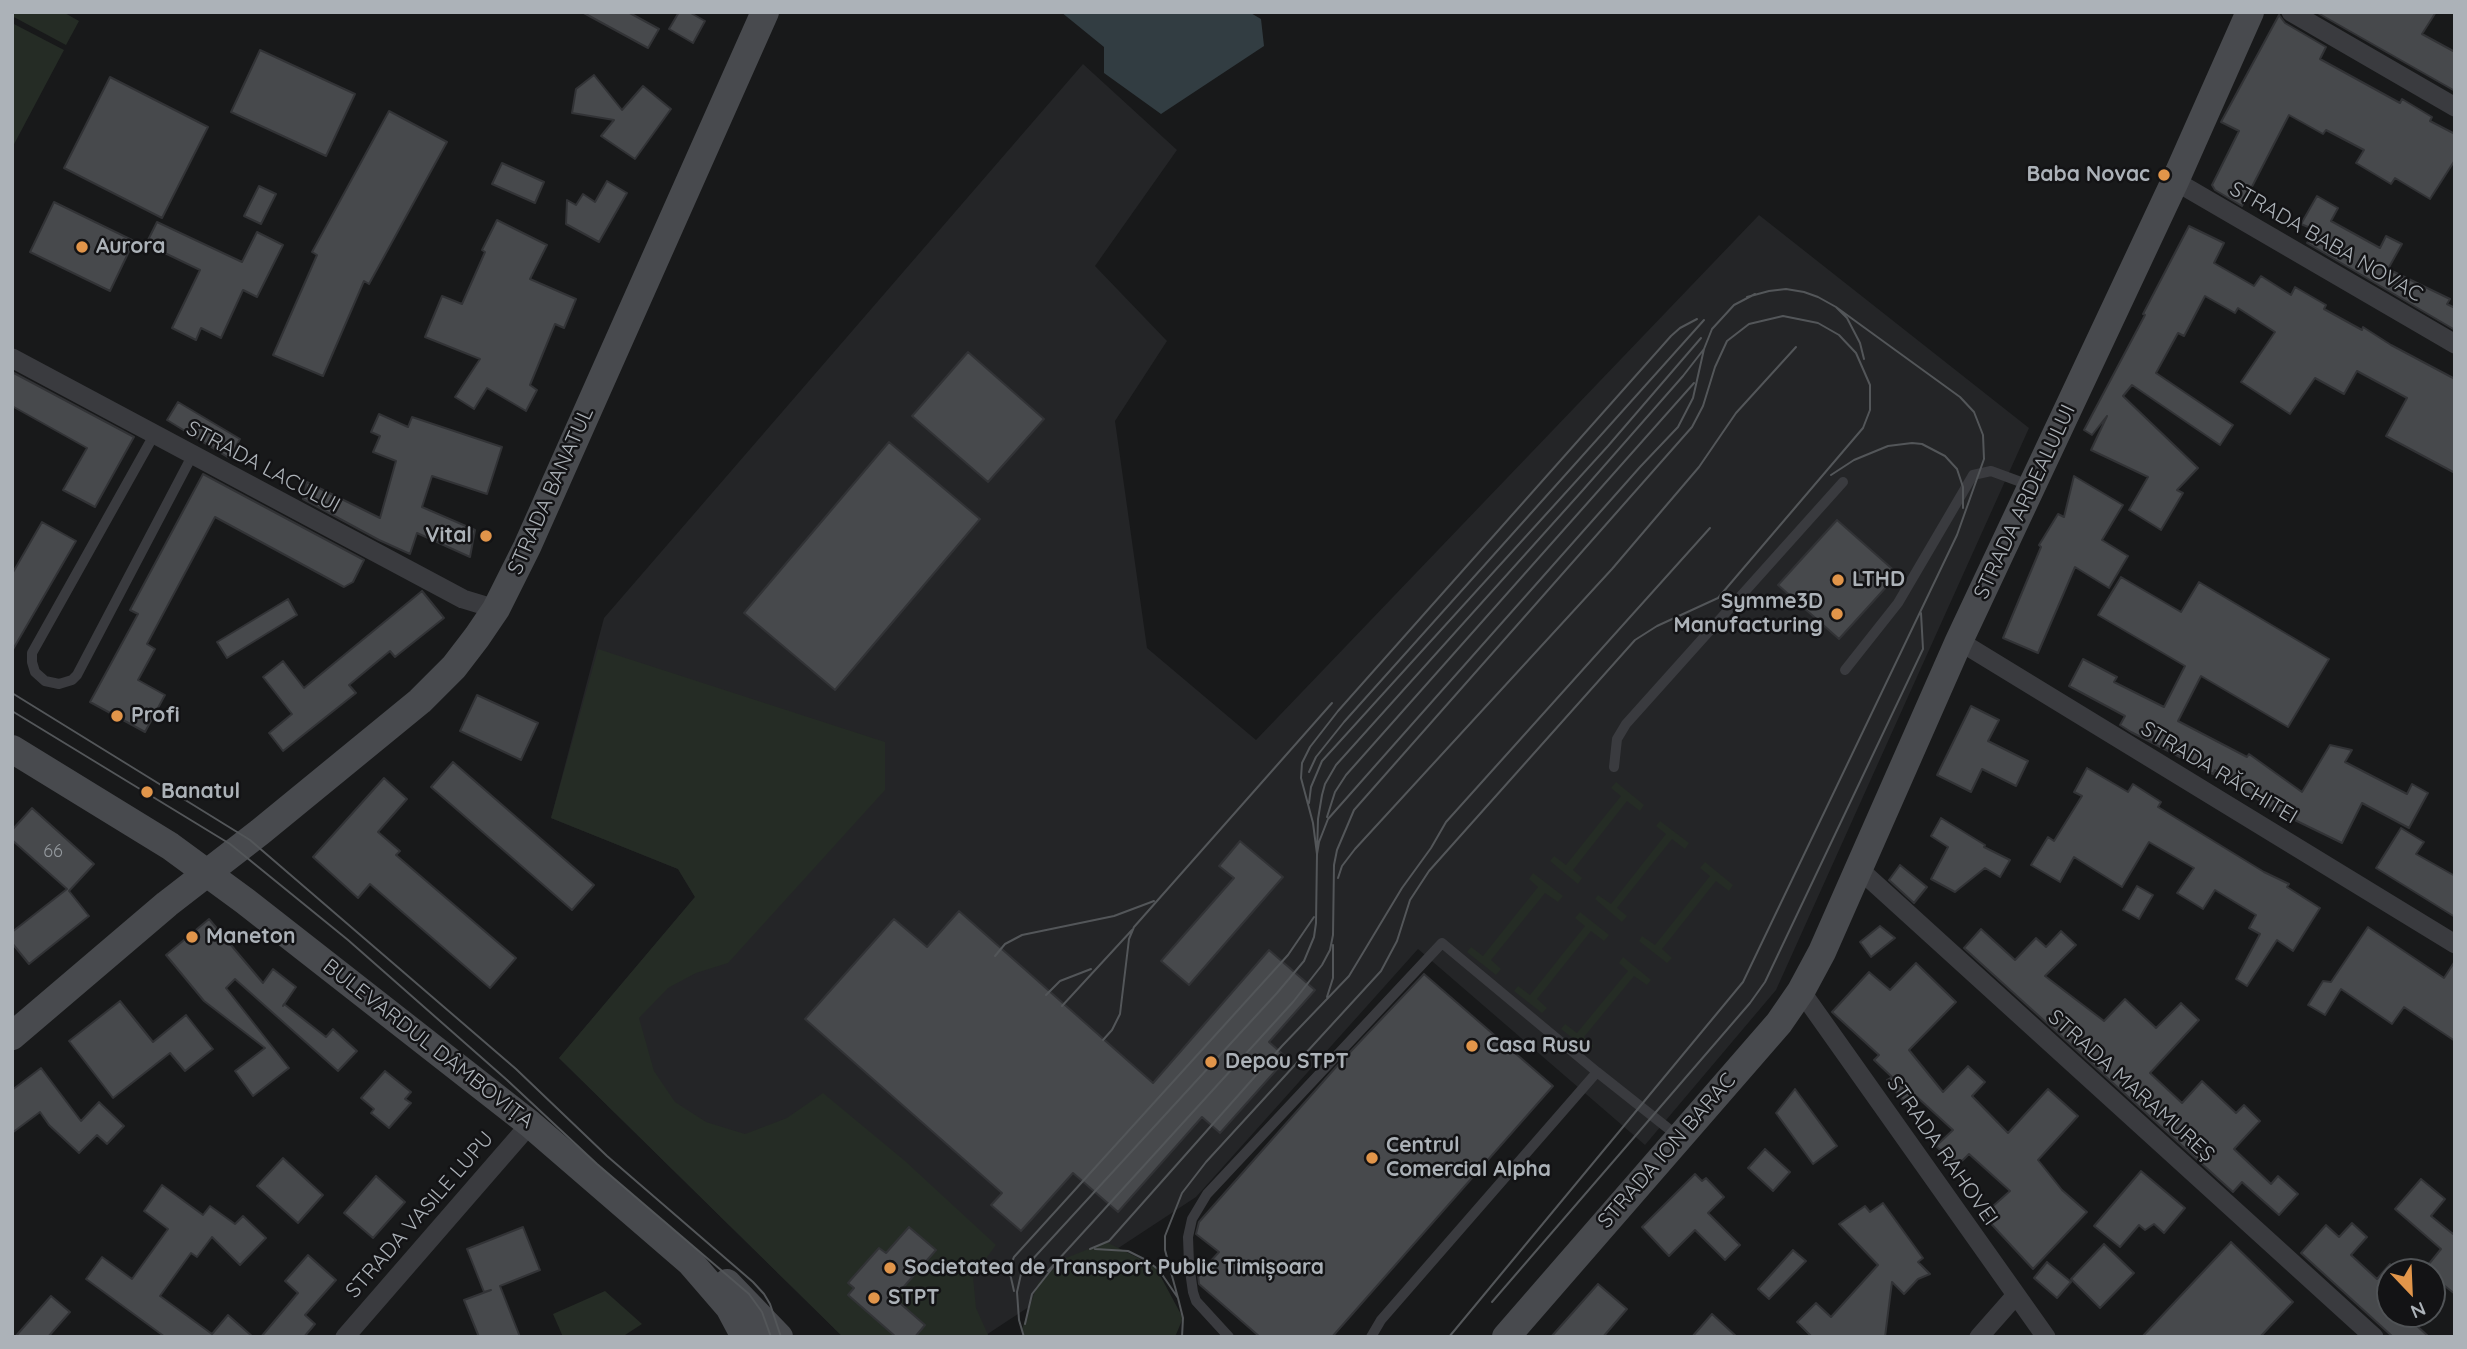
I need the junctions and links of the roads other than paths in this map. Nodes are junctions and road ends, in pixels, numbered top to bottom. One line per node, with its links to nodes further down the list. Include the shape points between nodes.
1 (765, 12): 12 (street, STRADA BANATUL)
2 (2250, 12): 5 (street, STRADA ARDEALULUI)
3 (2291, 12): 4 (street)
4 (2455, 107)
5 (2175, 181): 6 (street, STRADA BABA NOVAC); 11 (street, STRADA ARDEALULUI)
6 (2455, 344)
7 (12, 358): 8 (street, STRADA LACULUI)
8 (154, 435): 9 (street, STRADA LACULUI); 9 (lane, via 32,653 35,672 45,681 59,684 77,675)
9 (192, 456): 12 (street, STRADA LACULUI, via 463,599)
10 (1843, 482): 16 (lane, via 1626,724 1617,739)
11 (2033, 486): 13 (street, STRADA ARDEALULUI); 14 (lane, via 1991,471 1973,475 1898,603)
12 (496, 609): 18 (street, STRADA BANATUL, via 454,667 420,701)
13 (1959, 641): 17 (street, STRADA ARDEALULUI); 19 (street, STRADA RĂCHITEI)
14 (1845, 670)
15 (12, 749): 18 (street, BULEVARDUL DÂMBOVIȚA)
16 (1614, 767)
17 (1859, 869): 20 (street, STRADA ARDEALULUI); 37 (street, STRADA MARAMUREȘ)
18 (207, 873): 21 (street, STRADA BANATUL); 23 (street, BULEVARDUL DÂMBOVIȚA)
19 (2455, 944)
20 (1801, 991): 24 (street, STRADA ION BARAC, via 1779,1023); 26 (street, STRADA RAHOVEI)
21 (12, 1036)
22 (1597, 1072): 24 (lane); 31 (lane, via 1442,943 1207,1194 1192,1219 1188,1251 1193,1292); 32 (lane)
23 (530, 1124): 25 (street, BULEVARDUL DÂMBOVIȚA); 28 (street, STRADA VASILE LUPU)
24 (1679, 1137): 27 (street, STRADA ION BARAC)
25 (691, 1263): 29 (street, BULEVARDUL DÂMBOVIȚA, via 729,1307); 30 (street, BULEVARDUL DÂMBOVIȚA, via 729,1284)
26 (2016, 1296): 35 (street); 36 (street, STRADA RAHOVEI)
27 (1531, 1308): 33 (street, STRADA ION BARAC); 34 (street, STRADA ION BARAC)
28 (345, 1337)
29 (745, 1337)
30 (779, 1337)
31 (1229, 1337)
32 (1371, 1337)
33 (1497, 1337)
34 (1506, 1337)
35 (1979, 1337)
36 (2046, 1337)
37 (2374, 1337)

